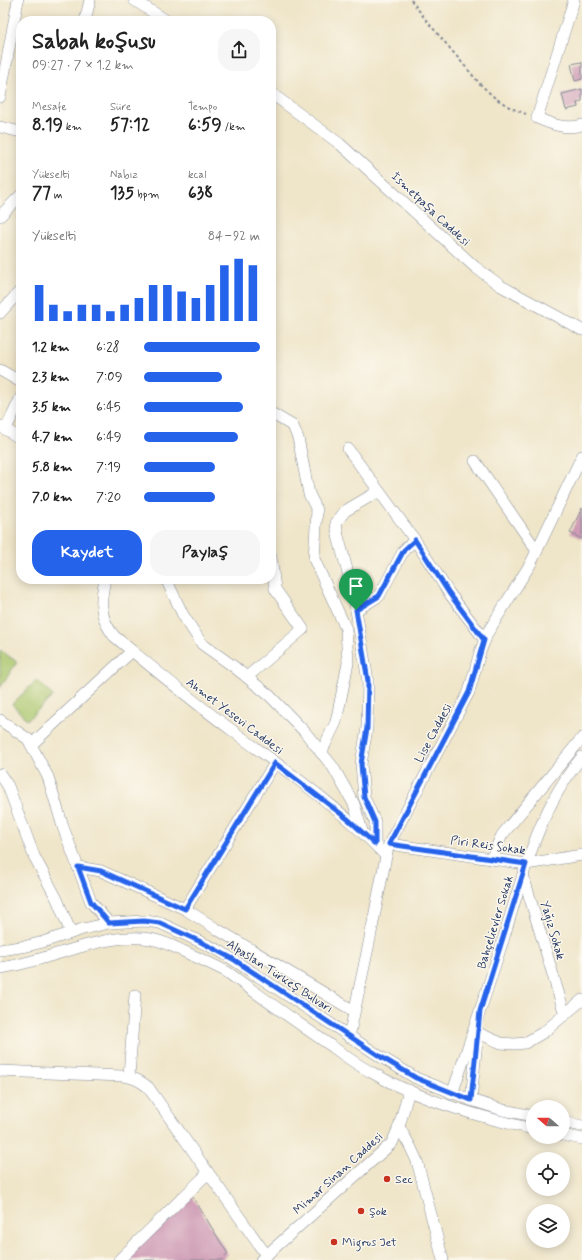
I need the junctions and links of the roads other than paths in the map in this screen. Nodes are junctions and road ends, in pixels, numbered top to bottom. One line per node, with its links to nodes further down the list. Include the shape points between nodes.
1 (18, 0): 7 (street)
2 (90, 0): 5 (street)
3 (134, 0): 6 (street)
4 (574, 0): 9 (street, via 537,118 566,127)
5 (86, 16)
6 (159, 16)
7 (0, 97)
8 (276, 97): 16 (street, İsmetpaşa Caddesi, via 340,144 475,267 501,286)
9 (582, 125)
10 (0, 127): 11 (street)
11 (16, 131)
12 (16, 200): 13 (street)
13 (0, 216)
14 (16, 295): 15 (street)
15 (0, 313)
16 (582, 330)
17 (0, 370): 18 (street)
18 (16, 379)
19 (16, 406): 21 (street)
20 (276, 416): 39 (street, via 293,426 298,438 309,494 317,510 314,559 346,629 348,663 336,722)
21 (3, 428): 22 (street)
22 (16, 436)
23 (348, 449): 26 (street)
24 (582, 456): 28 (street, Lise Caddesi)
25 (475, 461): 28 (street)
26 (379, 491): 27 (street); 32 (street, via 345,511 336,523)
27 (415, 540): 32 (street, via 404,550 379,596); 33 (street, via 449,593)
28 (537, 551): 33 (street, Lise Caddesi)
29 (104, 584): 34 (street, Ahmet Yesevi Caddesi, via 101,596 103,619 114,636)
30 (168, 584): 35 (street, via 183,615 202,644)
31 (274, 584): 35 (street, via 275,589 302,629)
32 (356, 610): 44 (street, via 368,681 367,728 361,764 364,797 375,822)
33 (484, 640): 45 (street, Lise Caddesi, via 469,692)
34 (132, 651): 38 (street); 41 (street, Ahmet Yesevi Caddesi)
35 (247, 677): 39 (street, via 270,696)
36 (0, 720): 38 (street, via 28,739)
37 (582, 738): 48 (street, via 502,835)
38 (31, 745): 49 (street, via 48,777)
39 (322, 753): 43 (street, via 354,804)
40 (582, 757): 50 (street, Bahçelievler Sokak, via 565,779 547,811)
41 (275, 763): 43 (street, Ahmet Yesevi Caddesi); 51 (street)
42 (0, 774): 53 (street, via 8,786 34,856 57,899)
43 (362, 832): 44 (street, Ahmet Yesevi Caddesi)
44 (375, 844): 47 (street, Ahmet Yesevi Caddesi)
45 (389, 844): 47 (street, Lise Caddesi); 48 (street, Piri Reis Sokak)
46 (582, 855): 50 (street, Piri Reis Sokak)
47 (386, 856): 58 (street, Lise Caddesi)
48 (491, 859): 50 (street, Piri Reis Sokak)
49 (78, 867): 51 (street, via 101,871); 52 (street, via 91,902)
50 (525, 870): 59 (street, Bahçelievler Sokak); 60 (street, Yağız Sokak)
51 (185, 909): 58 (street)
52 (109, 923): 53 (street, Alpaslan Türkeş Bulvarı); 62 (street, Alpaslan Türkeş Bulvarı, via 151,922 187,935 233,959)
53 (71, 933): 54 (street, Alpaslan Türkeş Bulvarı, via 27,946)
54 (0, 950)
55 (0, 968): 65 (street, via 91,944 119,939 151,939 227,972 360,1066)
56 (134, 995): 64 (street)
57 (582, 1000): 60 (street)
58 (354, 1011): 62 (street, Lise Caddesi)
59 (480, 1011): 61 (street); 66 (street)
60 (565, 1015): 61 (street, via 525,1043 502,1042)
61 (478, 1033): 67 (street)
62 (349, 1036): 66 (street, Alpaslan Türkeş Bulvarı, via 410,1075)
63 (0, 1071): 64 (street)
64 (129, 1076): 75 (street, via 140,1080 148,1087)
65 (409, 1090): 70 (street, Mimar Sinan Caddesi); 72 (street, via 474,1114)
66 (452, 1094): 67 (street, Alpaslan Türkeş Bulvarı)
67 (471, 1100): 68 (street, Alpaslan Türkeş Bulvarı)
68 (526, 1115)
69 (570, 1123): 71 (street)
70 (399, 1126): 76 (street, Mimar Sinan Caddesi, via 389,1147); 78 (street, via 417,1161)
71 (582, 1126)
72 (526, 1127)
73 (570, 1136): 74 (street)
74 (582, 1139)
75 (208, 1173): 76 (street); 77 (street)
76 (263, 1259)
77 (119, 1260)
78 (443, 1260)

